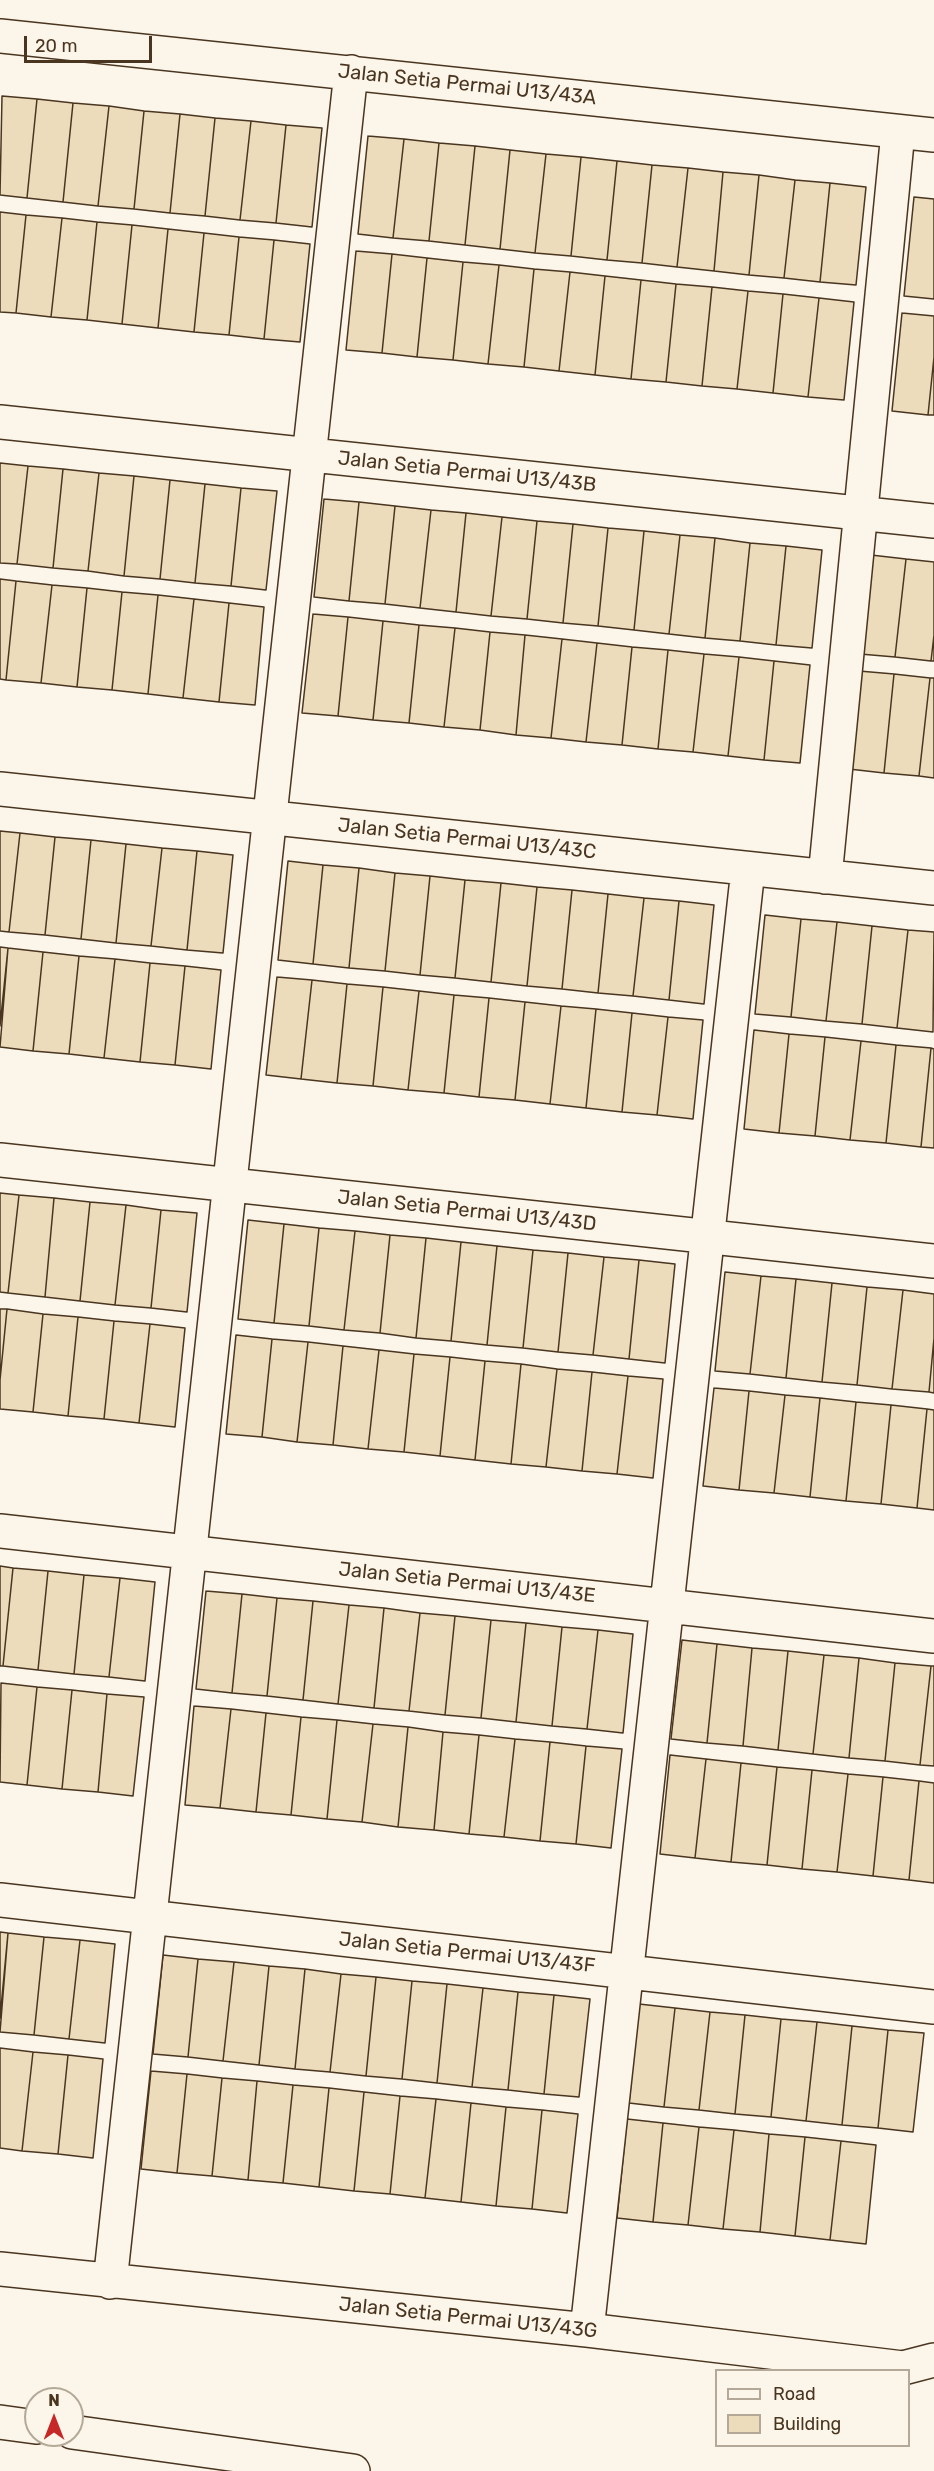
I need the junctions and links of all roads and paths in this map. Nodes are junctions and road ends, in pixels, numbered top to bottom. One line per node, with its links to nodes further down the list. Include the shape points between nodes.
1 (0, 36): 2 (street, Jalan Setia Permai U13/43A)
2 (351, 72): 3 (street, Jalan Setia Permai U13/43A); 6 (street)
3 (898, 132): 4 (street, Jalan Setia Permai U13/43A); 7 (street)
4 (934, 135)
5 (0, 422): 6 (street, Jalan Setia Permai U13/43B)
6 (309, 455): 7 (street, Jalan Setia Permai U13/43B); 10 (street)
7 (861, 514): 8 (street, Jalan Setia Permai U13/43B); 12 (street)
8 (934, 521)
9 (0, 789): 10 (street, Jalan Setia Permai U13/43C)
10 (269, 818): 11 (street, Jalan Setia Permai U13/43C); 15 (street)
11 (748, 869): 12 (street, Jalan Setia Permai U13/43C); 16 (street)
12 (825, 877): 13 (street, Jalan Setia Permai U13/43C)
13 (934, 888)
14 (0, 1160): 15 (street, Jalan Setia Permai U13/43D)
15 (229, 1185): 16 (street, Jalan Setia Permai U13/43D); 19 (street)
16 (707, 1237): 17 (street, Jalan Setia Permai U13/43D); 20 (street)
17 (934, 1261)
18 (0, 1531): 19 (street, Jalan Setia Permai U13/43E)
19 (189, 1552): 20 (street, Jalan Setia Permai U13/43E); 23 (street)
20 (667, 1606): 21 (street, Jalan Setia Permai U13/43E); 24 (street)
21 (934, 1636)
22 (0, 1900): 23 (street, Jalan Setia Permai U13/43F)
23 (149, 1917): 24 (street, Jalan Setia Permai U13/43F); 27 (street)
24 (626, 1971): 25 (street, Jalan Setia Permai U13/43F); 28 (street)
25 (934, 2007)
26 (0, 2270): 27 (street, Jalan Setia Permai U13/43G)
27 (110, 2282): 28 (street, Jalan Setia Permai U13/43G)
28 (587, 2330): 29 (street, Jalan Setia Permai U13/43G, via 903,2368)
29 (934, 2360)
30 (0, 2422): 31 (street)
31 (24, 2425)
32 (84, 2434): 33 (street)
33 (353, 2471)

